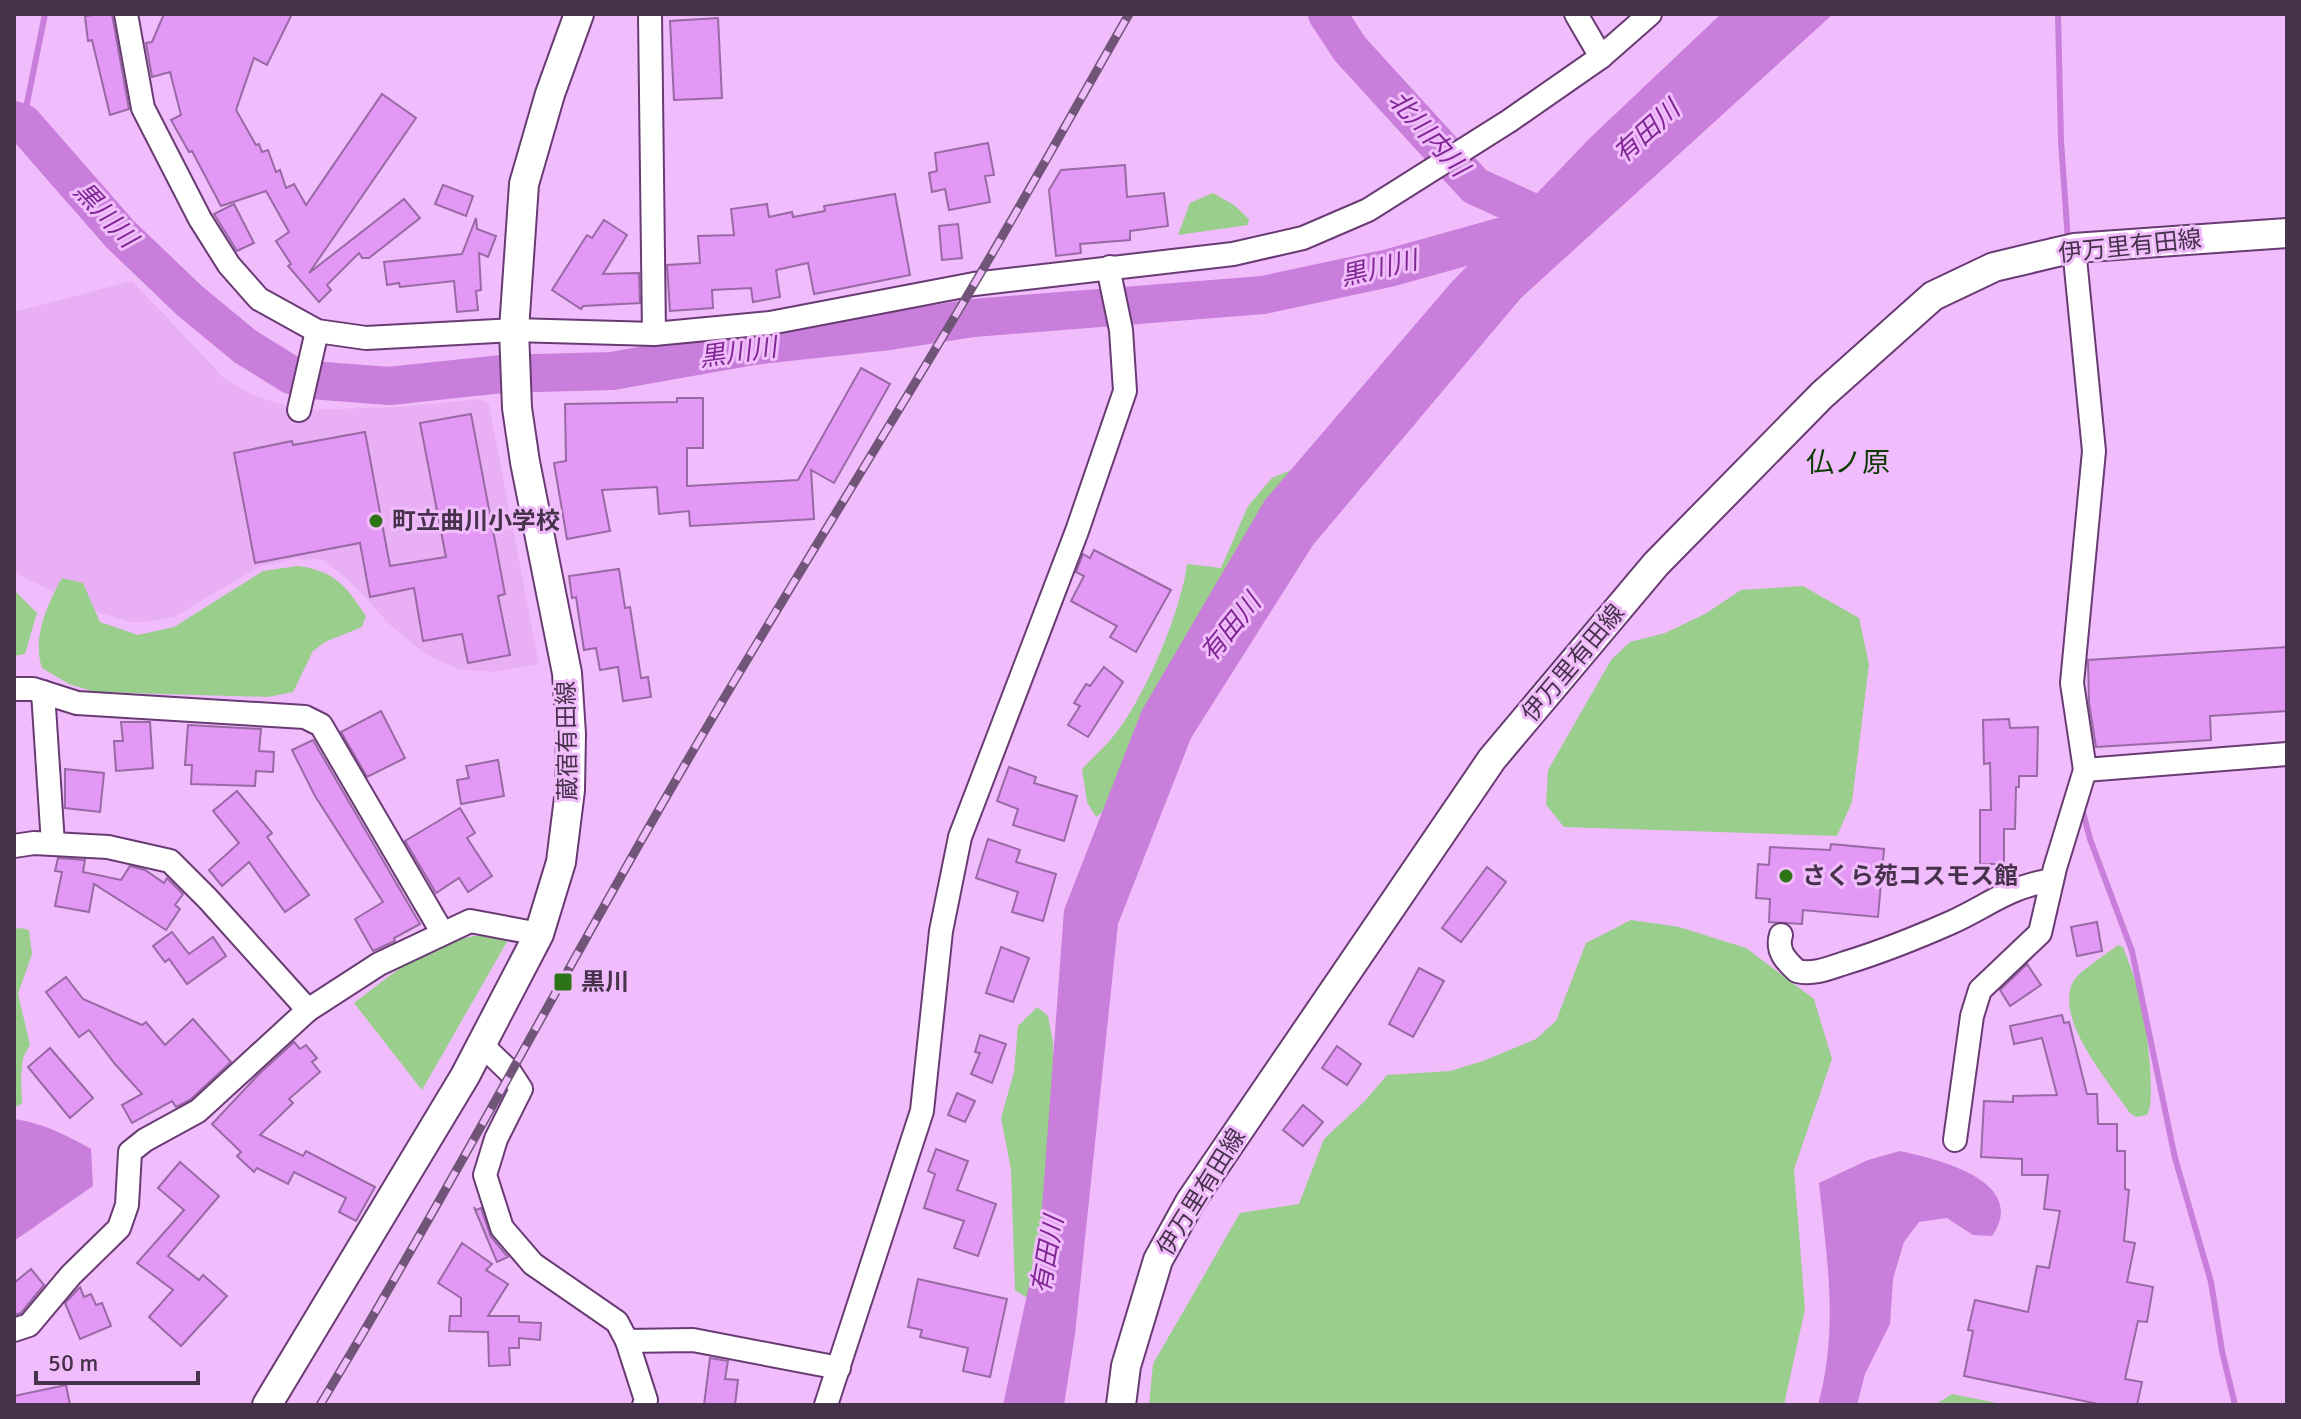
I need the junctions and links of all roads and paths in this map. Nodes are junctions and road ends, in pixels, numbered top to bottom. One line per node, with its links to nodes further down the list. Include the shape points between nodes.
1 (126, 14): 11 (street, via 143,108 200,219 259,299)
2 (579, 14): 10 (main road, 蔵宿有田線, via 524,184)
3 (650, 14): 12 (street)
4 (1576, 14): 6 (street)
5 (1650, 14): 6 (street)
6 (1601, 57): 9 (street, via 1368,210 1303,238)
7 (2287, 233): 8 (main road, 伊万里有田線)
8 (2074, 248): 17 (street, via 2094,451 2072,683); 33 (main road, 伊万里有田線, via 1994,267 1933,296 1822,395 1656,564 1492,759 1190,1202 1158,1260 1126,1366)
9 (1110, 272): 12 (street, via 974,284 770,323); 29 (street, via 1125,391 960,837 941,931 922,1111)
10 (514, 330): 11 (street, via 366,338); 12 (street); 22 (main road, 蔵宿有田線, via 517,408 567,673 571,734 561,862)
11 (317, 331): 13 (street)
12 (654, 334)
13 (299, 410)
14 (14, 689): 15 (street)
15 (43, 692): 18 (street); 21 (street, via 77,703 305,717 321,725)
16 (2287, 754): 17 (street)
17 (2085, 770): 20 (street)
18 (53, 844): 19 (street); 24 (street, via 108,847 170,861)
19 (14, 846)
20 (2052, 880): 23 (street, via 2024,885 1953,922 1822,970 1797,971 1782,957); 26 (street, via 2040,933 1980,990)
21 (442, 932): 22 (street, via 470,921); 24 (street, via 379,964)
22 (539, 934): 25 (main road, 蔵宿有田線)
23 (1781, 935)
24 (308, 1010): 27 (street, via 198,1111 130,1152 127,1205 119,1228 29,1325)
25 (481, 1044): 28 (street, via 521,1089 485,1175 502,1228 533,1264 617,1322); 30 (main road, 蔵宿有田線)
26 (1955, 1140)
27 (14, 1330)
28 (627, 1341): 29 (street, via 693,1340); 31 (street)
29 (839, 1368): 32 (street)
30 (267, 1405)
31 (644, 1405)
32 (826, 1405)
33 (1121, 1405)

